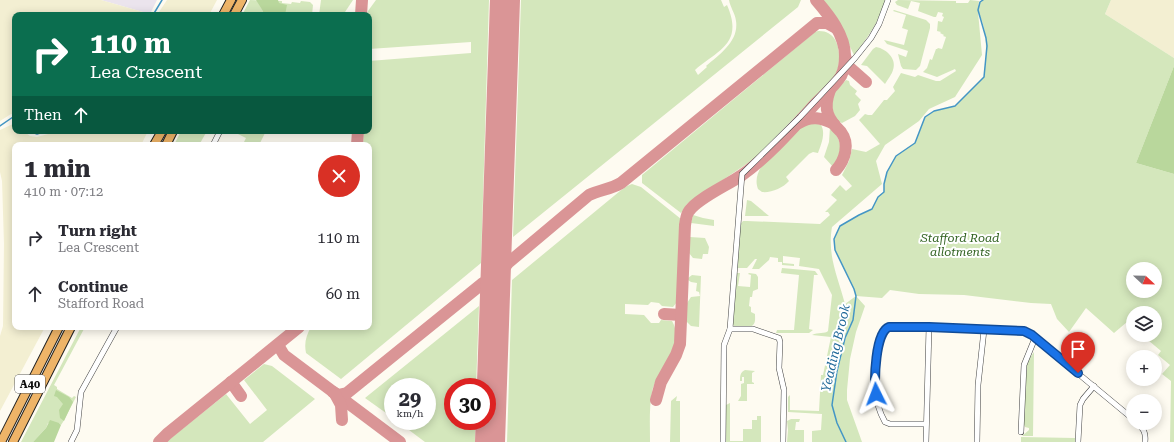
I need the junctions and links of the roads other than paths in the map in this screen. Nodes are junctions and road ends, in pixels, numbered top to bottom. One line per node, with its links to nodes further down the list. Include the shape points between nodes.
1 (231, 0): 4 (highway)
2 (242, 0): 5 (highway)
3 (888, 0): 7 (street, via 871,38 855,58 742,174)
4 (225, 12)
5 (236, 12)
6 (929, 327): 11 (street); 15 (street); 15 (street, via 886,328 881,337 874,383 877,403 885,422)
7 (730, 328): 21 (street, via 724,345); 22 (street, via 753,329 779,338 784,390)
8 (58, 330): 18 (highway, A40)
9 (69, 330): 19 (highway, A40)
10 (115, 330): 20 (street, via 81,392 77,430)
11 (984, 330): 12 (street, via 1024,331); 24 (street, via 978,385)
12 (1036, 338): 13 (street); 17 (street, via 1024,365)
13 (1094, 386): 14 (street); 25 (street, via 1080,405)
14 (1126, 414)
15 (926, 424): 23 (street)
16 (1144, 430): 26 (street)
17 (1021, 432)
18 (1, 442)
19 (13, 442)
20 (71, 442)
21 (723, 442)
22 (783, 442)
23 (926, 442)
24 (977, 442)
25 (1078, 442)
26 (1145, 442)

